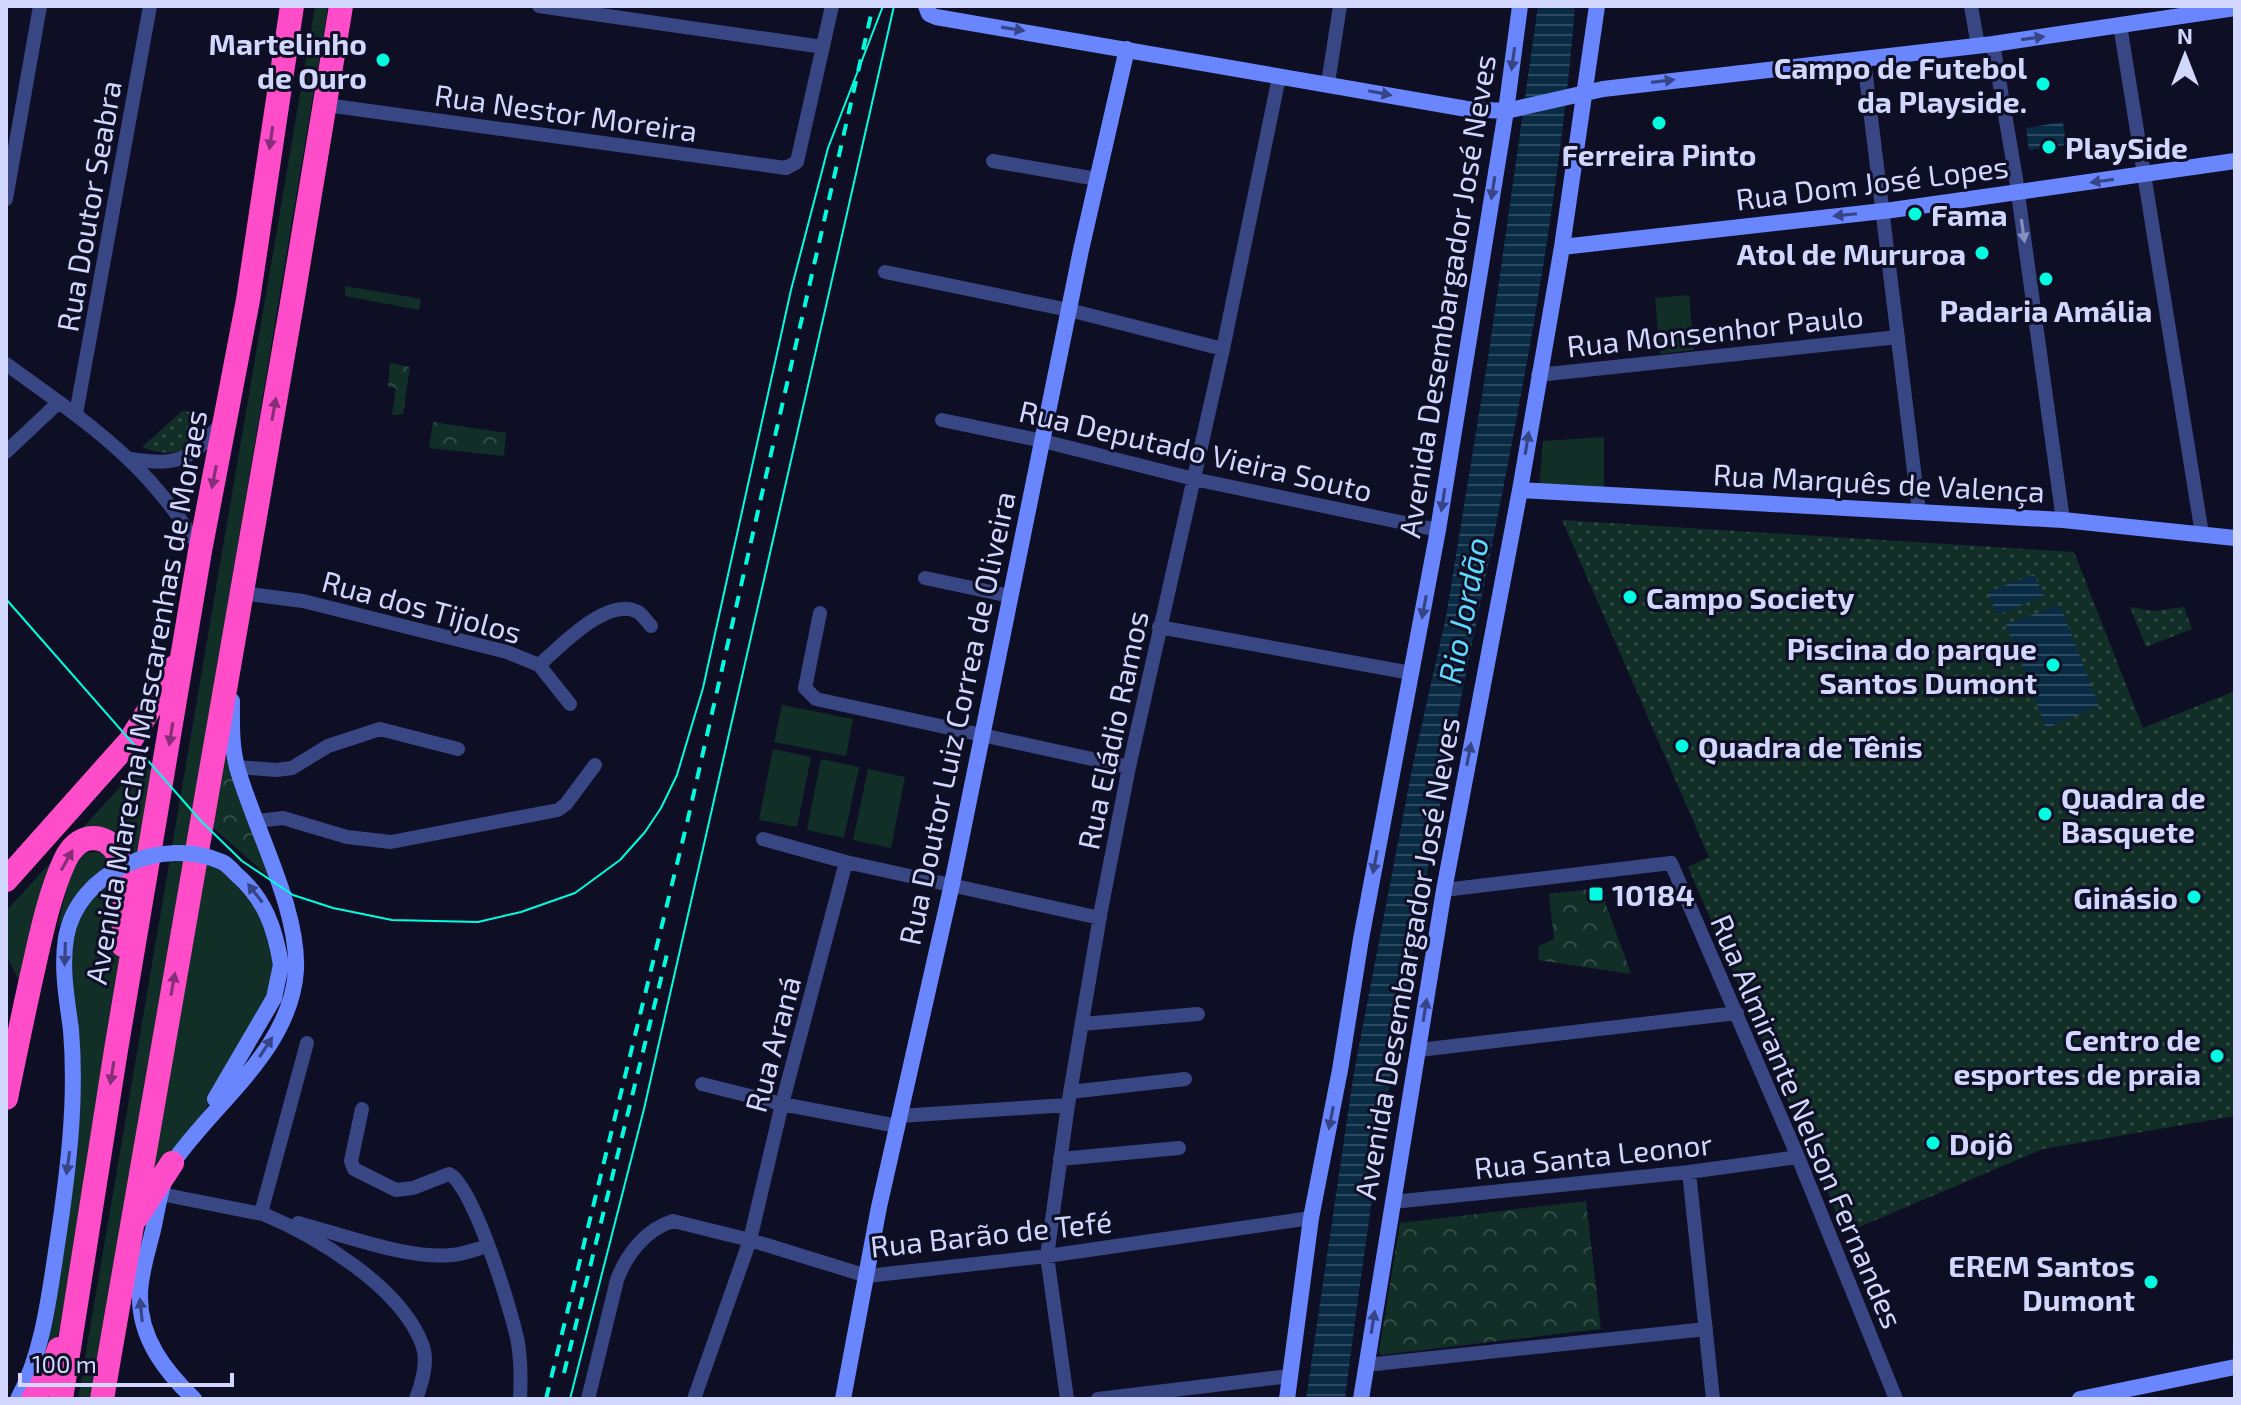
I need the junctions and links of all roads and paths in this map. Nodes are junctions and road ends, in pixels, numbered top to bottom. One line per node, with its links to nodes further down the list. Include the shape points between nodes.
1 (40, 6): 28 (street)
2 (150, 6): 38 (street, Rua Doutor Seabra)
3 (292, 6): 39 (highway, Avenida Marechal Mascarenhas de Moraes, one-way to 39)
4 (341, 6): 21 (highway)
5 (539, 6): 15 (street)
6 (832, 6): 15 (street)
7 (1340, 6): 19 (street)
8 (1520, 6): 22 (street, Avenida Desembargador José Neves, one-way to 22)
9 (1597, 6): 20 (street, Avenida Desembargador José Neves)
10 (1971, 6): 14 (street)
11 (2235, 8): 13 (street)
12 (931, 12): 16 (street, one-way to 16)
13 (2120, 25): 14 (street, one-way to 13); 25 (street)
14 (1985, 45): 17 (street); 27 (street)
15 (823, 47): 21 (street, Rua Nestor Moreira, via 797,162 786,168)
16 (1127, 49): 18 (street); 26 (street, Rua Doutor Luiz Correa de Oliveira)
17 (1864, 60): 20 (street, one-way to 17); 29 (street)
18 (1279, 77): 19 (street); 34 (street, Rua Eládio Ramos)
19 (1328, 83): 22 (street, one-way to 22, via 1467,109)
20 (1581, 93): 22 (street); 30 (street, Avenida Desembargador José Neves)
21 (326, 105): 53 (highway, one-way to 21)
22 (1513, 110): 48 (street, Avenida Desembargador José Neves, one-way to 48)
23 (993, 161): 26 (street)
24 (2235, 161): 25 (street, Rua Dom José Lopes)
25 (2143, 175): 27 (street, Rua Dom José Lopes, one-way to 27); 49 (street)
26 (1097, 179): 32 (street, Rua Doutor Luiz Correa de Oliveira)
27 (2018, 192): 29 (street, Rua Dom José Lopes); 47 (street, one-way to 47)
28 (6, 199)
29 (1881, 211): 30 (street, Rua Dom José Lopes, one-way to 30); 33 (street)
30 (1562, 247): 36 (street, Avenida Desembargador José Neves)
31 (885, 272): 32 (street)
32 (1069, 310): 34 (street); 41 (street, Rua Doutor Luiz Correa de Oliveira)
33 (1898, 337): 36 (street, Rua Monsenhor Paulo); 46 (street)
34 (1223, 349): 44 (street, Rua Eládio Ramos)
35 (6, 364): 37 (street)
36 (1538, 375): 45 (street, Avenida Desembargador José Neves, one-way to 36)
37 (59, 402): 38 (street); 42 (street)
38 (76, 414): 43 (street)
39 (225, 418): 43 (street, via 189,456 158,463); 51 (highway, Avenida Marechal Mascarenhas de Moraes, one-way to 51)
40 (942, 420): 41 (street, Rua Deputado Vieira Souto)
41 (1043, 441): 44 (street, Rua Deputado Vieira Souto); 54 (street, Rua Doutor Luiz Correa de Oliveira)
42 (6, 452)
43 (131, 459): 51 (street, via 179,515)
44 (1194, 479): 48 (street, Rua Deputado Vieira Souto); 58 (street, Rua Eládio Ramos)
45 (1520, 490): 46 (street, Rua Marquês de Valença); 73 (street, Avenida Desembargador José Neves, one-way to 45)
46 (1919, 512): 47 (street, Rua Marquês de Valença)
47 (2063, 520): 49 (street, Rua Marquês de Valença)
48 (1438, 530): 61 (street, Avenida Desembargador José Neves, one-way to 61)
49 (2202, 534): 50 (street, Rua Marquês de Valença)
50 (2235, 538)
51 (200, 551): 59 (highway, Avenida Marechal Mascarenhas de Moraes)
52 (925, 578): 54 (street)
53 (241, 593): 56 (highway); 60 (street, Rua dos Tijolos, via 363,615)
54 (1010, 596): 63 (street, Rua Doutor Luiz Correa de Oliveira)
55 (820, 613): 63 (street, via 805,688 810,695)
56 (235, 623): 66 (street, via 231,737); 98 (highway, one-way to 56)
57 (651, 626): 60 (street, via 634,610 601,615)
58 (1159, 627): 61 (street); 67 (street, Rua Eládio Ramos)
59 (185, 649): 71 (highway, via 130,741); 77 (highway, Avenida Marechal Mascarenhas de Moraes, one-way to 77)
60 (539, 665): 62 (street, Rua dos Tijolos)
61 (1411, 673): 97 (street, Avenida Desembargador José Neves, one-way to 97)
62 (570, 704)
63 (981, 736): 67 (street); 72 (street, Rua Doutor Luiz Correa de Oliveira)
64 (458, 749): 66 (street, via 380,729 328,746 292,768)
65 (595, 765): 68 (street, via 558,810 391,842 347,837 283,818)
66 (237, 767): 68 (street)
67 (1129, 767): 74 (street, Rua Eládio Ramos)
68 (257, 821): 88 (street, one-way to 68, via 261,1056 293,994 295,946)
69 (763, 839): 70 (street)
70 (846, 862): 72 (street); 85 (street, Rua Araná)
71 (6, 880)
72 (952, 884): 74 (street); 87 (street, Rua Doutor Luiz Correa de Oliveira)
73 (1444, 890): 75 (street, Rua Almirante Nelson Fernandes, via 1671,863); 80 (street, Avenida Desembargador José Neves, one-way to 73)
74 (1100, 918): 78 (street, Rua Eládio Ramos)
75 (1737, 1013): 80 (street); 90 (street, Rua Almirante Nelson Fernandes)
76 (1198, 1014): 78 (street)
77 (123, 1015): 83 (highway, one-way to 77, via 58,877 79,842 93,838 117,852 125,875); 102 (highway, Avenida Marechal Mascarenhas de Moraes, one-way to 102)
78 (1082, 1024): 84 (street, Rua Eládio Ramos)
79 (307, 1043): 96 (street)
80 (1419, 1050): 95 (street, Avenida Desembargador José Neves)
81 (1185, 1079): 84 (street)
82 (702, 1084): 85 (street)
83 (6, 1098)
84 (1069, 1098): 87 (street); 91 (street, Rua Eládio Ramos)
85 (782, 1104): 87 (street); 99 (street, Rua Araná)
86 (362, 1109): 100 (street, via 351,1161 354,1169 396,1190 454,1175)
87 (898, 1121): 103 (street, Rua Doutor Luiz Correa de Oliveira)
88 (200, 1129): 92 (street); 108 (street, one-way to 108, bridge, via 274,998 281,965 276,932 250,885 224,862 195,854 161,854 107,873 90,890 66,935 74,1067 62,1212 46,1316)
89 (1179, 1148): 91 (street)
90 (1798, 1157): 93 (street, Rua Santa Leonor); 123 (street, Rua Almirante Nelson Fernandes)
91 (1060, 1159): 101 (street, Rua Eládio Ramos)
92 (172, 1163): 94 (street); 98 (highway)
93 (1689, 1172): 95 (street, Rua Santa Leonor); 104 (street)
94 (161, 1194): 96 (street); 112 (street, one-way to 94, via 154,1353 142,1322 139,1293)
95 (1392, 1202): 105 (street, Avenida Desembargador José Neves, one-way to 95)
96 (261, 1213): 100 (street, via 400,1250 451,1255); 113 (street, via 312,1238 381,1285 400,1306 423,1345 425,1364)
97 (1311, 1218): 101 (street, Rua Barão de Tefé); 107 (street, Avenida Desembargador José Neves)
98 (131, 1226): 111 (highway)
99 (750, 1240): 103 (street, Rua Barão de Tefé); 115 (street, Rua Barão de Tefé, via 673,1221 634,1248 617,1280); 116 (street, Rua Araná)
100 (488, 1246): 114 (street, via 518,1340)
101 (1047, 1256): 103 (street, Rua Barão de Tefé); 118 (street, Rua Eládio Ramos)
102 (82, 1270): 109 (highway, via 53,1367); 110 (highway, Avenida Marechal Mascarenhas de Moraes)
103 (867, 1276): 117 (street, Rua Doutor Luiz Correa de Oliveira)
104 (1706, 1329): 105 (street); 122 (street)
105 (1366, 1365): 121 (street, Avenida Desembargador José Neves)
106 (2235, 1367): 124 (street)
107 (1290, 1376): 119 (street); 120 (street, Avenida Desembargador José Neves)
108 (18, 1399)
109 (33, 1399)
110 (61, 1399)
111 (102, 1399)
112 (194, 1399)
113 (416, 1399)
114 (520, 1399)
115 (588, 1399)
116 (694, 1399)
117 (843, 1399)
118 (1067, 1399)
119 (1098, 1399)
120 (1287, 1399)
121 (1361, 1399)
122 (1713, 1399)
123 (1896, 1399)
124 (2080, 1399)

